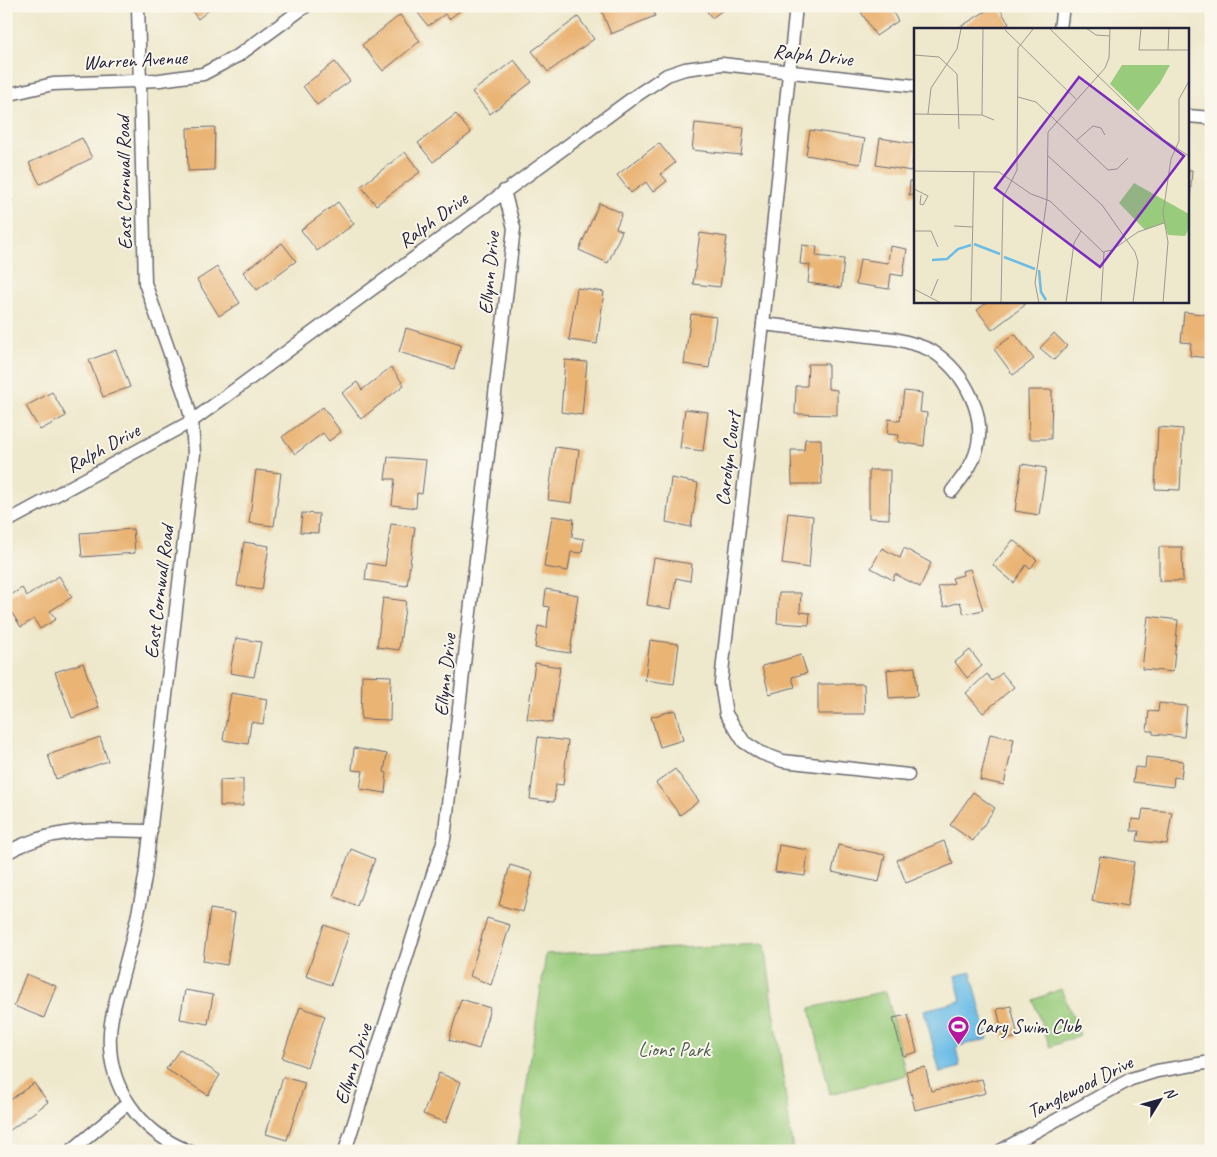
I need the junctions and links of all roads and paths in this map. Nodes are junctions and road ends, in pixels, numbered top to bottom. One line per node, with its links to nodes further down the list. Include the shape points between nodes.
1 (138, 6): 7 (street, East Cornwall Road)
2 (306, 6): 7 (street, Warren Avenue, via 217,68 188,77)
3 (796, 6): 6 (street, Carolyn Court)
4 (1063, 6): 5 (street)
5 (1060, 28)
6 (787, 72): 8 (street, Ralph Drive); 12 (street, Ralph Drive, via 722,64 685,69 667,76); 13 (street, Carolyn Court)
7 (141, 80): 9 (street, Warren Avenue, via 53,84); 14 (street, East Cornwall Road, via 145,284)
8 (914, 86)
9 (6, 95)
10 (1190, 116): 11 (street)
11 (1211, 118)
12 (504, 191): 14 (street, Ralph Drive); 24 (street, Ellynn Drive, via 514,228 444,839)
13 (762, 324): 15 (street, via 896,339 923,347 945,361 965,384 978,425 974,457); 17 (street, Carolyn Court, via 721,683 726,714 744,742 771,758)
14 (192, 421): 16 (street, Ralph Drive); 18 (street, East Cornwall Road, via 194,454)
15 (952, 491)
16 (6, 522)
17 (908, 775)
18 (150, 831): 19 (street, via 74,830 29,841); 21 (street, East Cornwall Road, via 136,926 110,1032 113,1066)
19 (6, 853)
20 (1211, 1062): 25 (street, Tanglewood Drive, via 1131,1079)
21 (127, 1104): 22 (street); 23 (street, East Cornwall Road, via 150,1129)
22 (71, 1151)
23 (189, 1151)
24 (345, 1151)
25 (1000, 1151)

